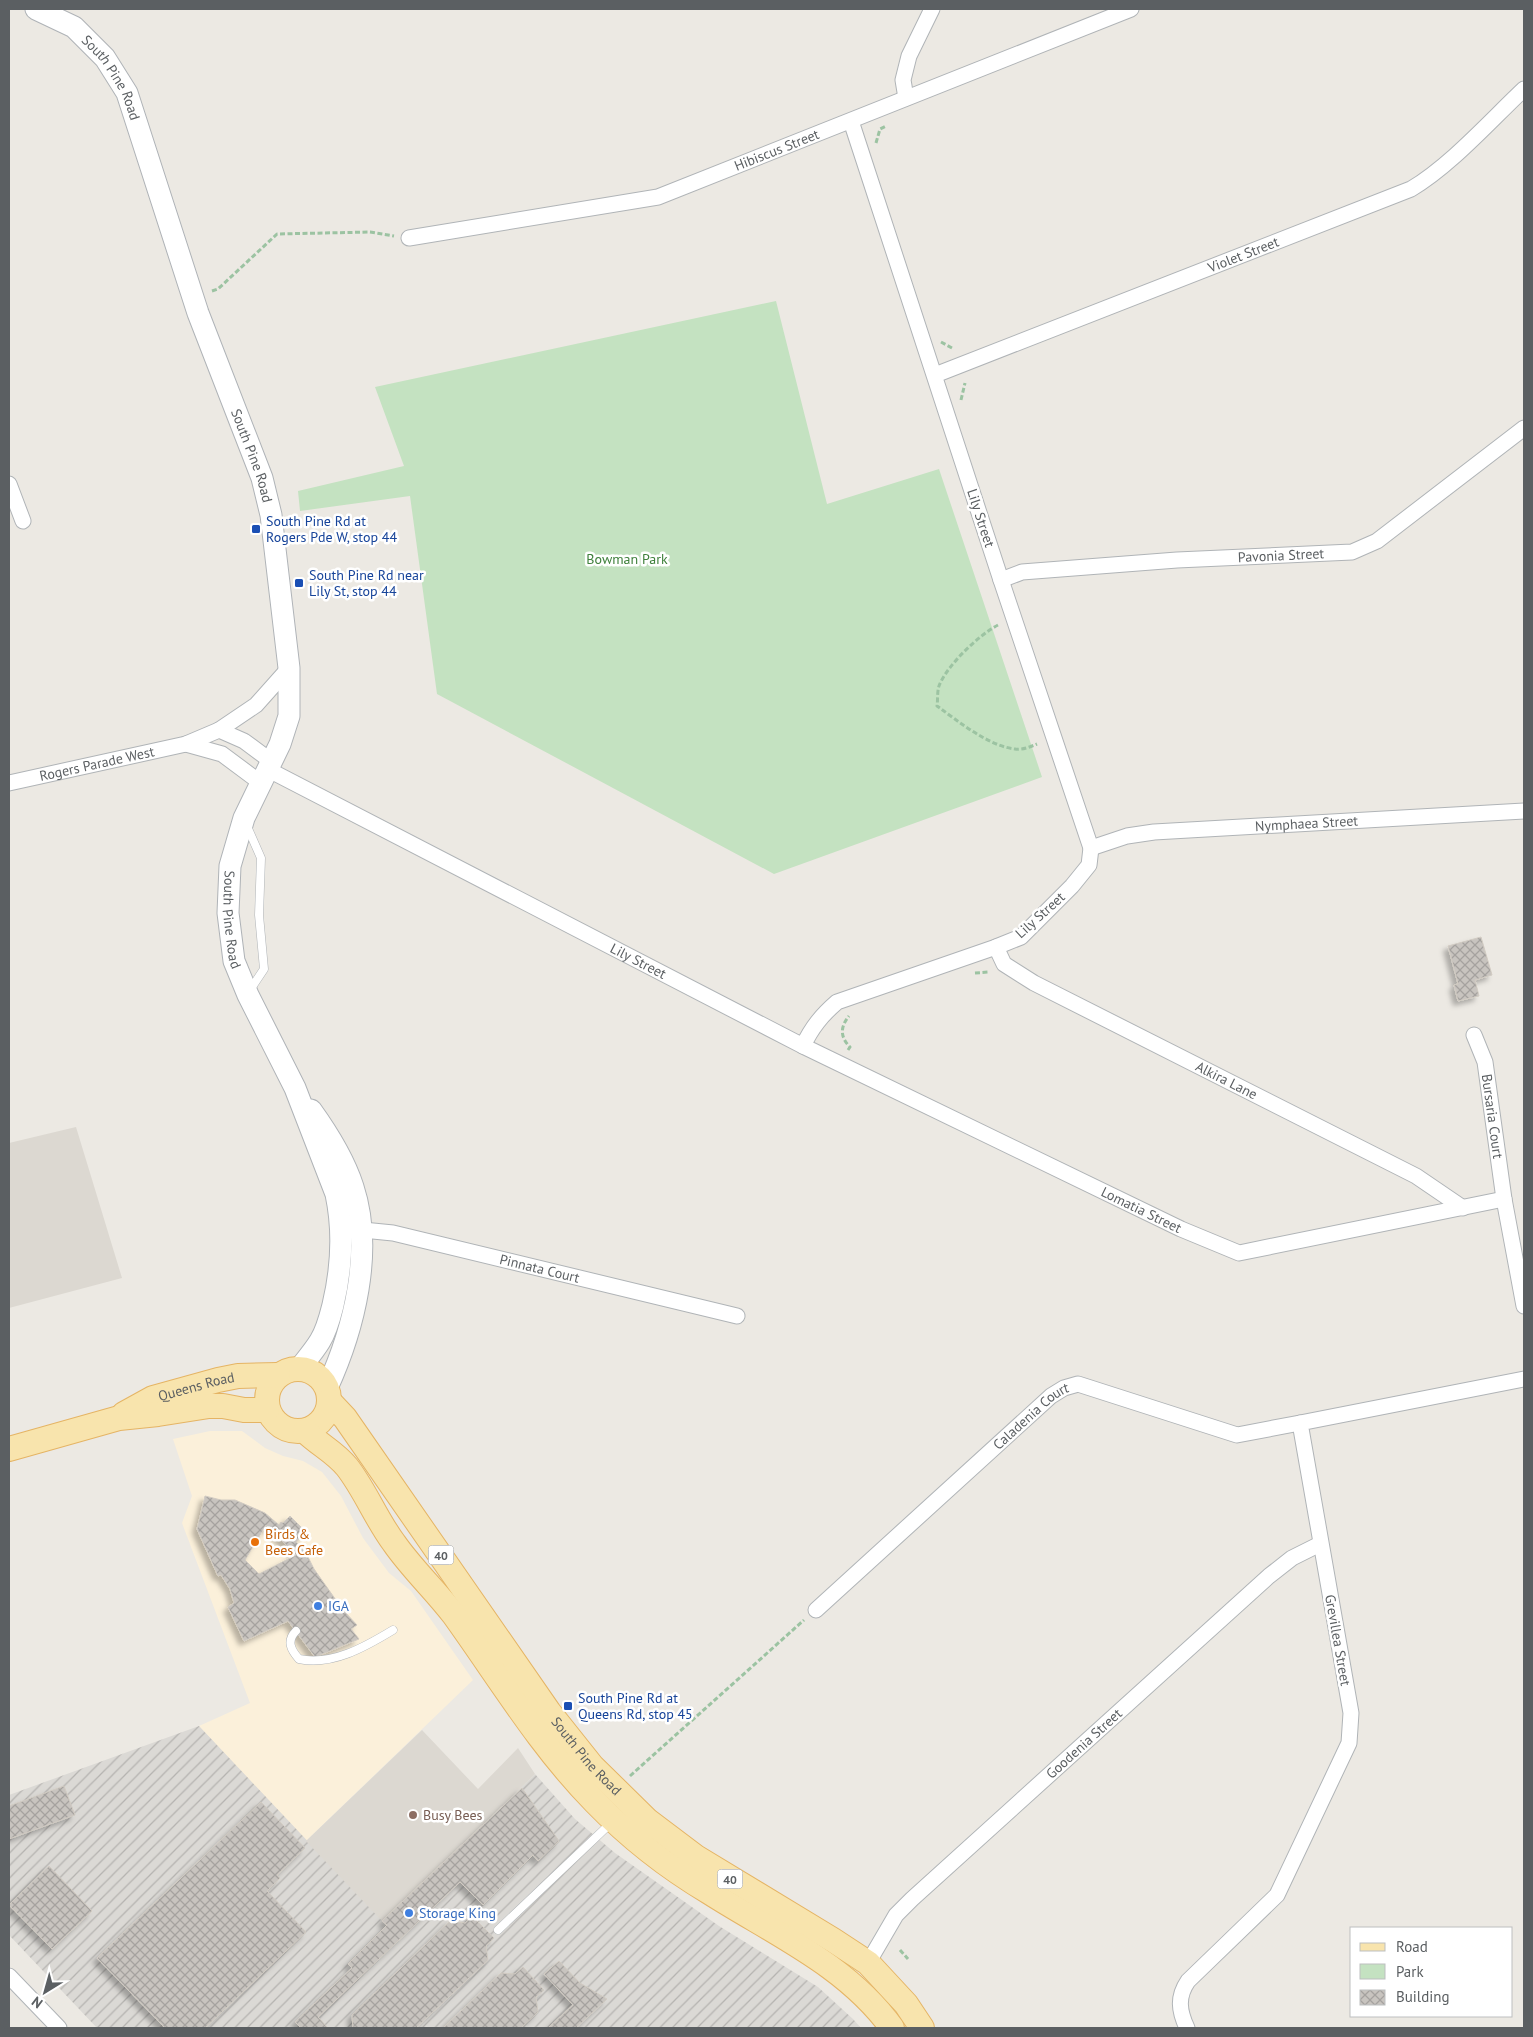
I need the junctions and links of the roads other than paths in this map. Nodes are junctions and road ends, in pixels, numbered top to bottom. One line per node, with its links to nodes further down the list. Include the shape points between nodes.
1 (36, 9): 13 (main road, South Pine Road, via 74,27 106,58 127,93 198,313 262,478 272,515)
2 (932, 9): 5 (street, via 909,56 903,80)
3 (1131, 9): 5 (street, Hibiscus Street)
4 (1524, 89): 8 (street, Violet Street, via 1442,166 1411,189)
5 (906, 98): 6 (street, Hibiscus Street)
6 (851, 121): 7 (street, Hibiscus Street, via 658,197); 8 (street, Lily Street)
7 (409, 238)
8 (935, 375): 12 (street, Lily Street)
9 (1524, 428): 12 (street, Pavonia Street, via 1377,541 1352,552 1177,560 1022,572)
10 (9, 484): 11 (street)
11 (23, 521)
12 (1001, 580): 20 (street, Lily Street)
13 (289, 668): 14 (street, Rogers Parade West, via 256,705); 16 (main road, South Pine Road, via 289,716)
14 (219, 730): 15 (street, Rogers Parade West); 16 (street, via 244,741)
15 (186, 744): 16 (street, Rogers Parade West); 17 (street, Rogers Parade West)
16 (266, 771): 19 (main road, South Pine Road); 24 (street, Lily Street)
17 (9, 783)
18 (1524, 811): 20 (street, Nymphaea Street, via 1154,832 1127,836)
19 (244, 818): 22 (main road, South Pine Road, via 230,866 228,914 234,962); 22 (lane, via 261,858 259,915 264,969)
20 (1090, 848): 21 (street, Lily Street, via 1089,866 1072,886 1021,936)
21 (996, 947): 24 (street, Lily Street, via 837,1002 811,1028); 26 (street, Alkira Lane, via 1004,964 1034,984 1416,1176)
22 (248, 995): 27 (main road, South Pine Road, via 295,1088)
23 (1474, 1035): 25 (street, Bursaria Court, via 1485,1062)
24 (803, 1046): 26 (street, Lomatia Street, via 1181,1229 1240,1253)
25 (1504, 1199): 26 (street, Lomatia Street); 28 (street, Bursaria Court)
26 (1463, 1208)
27 (351, 1229): 29 (street, Pinnata Court, via 393,1233); 30 (main road, South Pine Road, via 342,1252 328,1323 320,1342); 32 (main road, South Pine Road, via 361,1254 353,1308)
28 (1524, 1306)
29 (737, 1316)
30 (288, 1372): 32 (main road, 40, via 315,1374 322,1380); 33 (main road, via 267,1391); 34 (main road, Queens Road / 40, via 238,1376 186,1389 153,1398)
31 (1524, 1379): 35 (street)
32 (328, 1394): 36 (main road, via 327,1412 322,1421); 44 (main road, South Pine Road / 40, via 549,1712 618,1794 696,1857)
33 (267, 1410): 34 (main road, Queens Road / 40, via 210,1406); 36 (main road, 40, via 271,1418 286,1430)
34 (119, 1418): 37 (main road, Queens Road / 40)
35 (1300, 1424): 38 (street, Grevillea Street); 39 (street, Caladenia Court, via 1237,1435 1078,1384 1064,1388 1051,1396)
36 (305, 1431): 42 (main road, South Pine Road / 40, via 347,1467 394,1545 440,1597 550,1751)
37 (9, 1449)
38 (1320, 1544): 44 (street, Goodenia Street, via 1292,1558 1269,1576 912,1899 896,1915); 49 (street, Grevillea Street, via 1351,1714 1349,1743 1277,1895 1182,1990 1179,2002)
39 (816, 1610)
40 (392, 1630): 41 (lane, via 367,1645 322,1661 299,1659 291,1651 290,1643)
41 (296, 1631)
42 (614, 1821): 43 (lane); 47 (main road, South Pine Road / 40, via 676,1871 839,1974 866,1997)
43 (498, 1930)
44 (868, 1963): 48 (main road, South Pine Road / 40, via 906,2004)
45 (9, 1976): 46 (street)
46 (59, 2028)
47 (892, 2028)
48 (922, 2028)
49 (1187, 2028)

